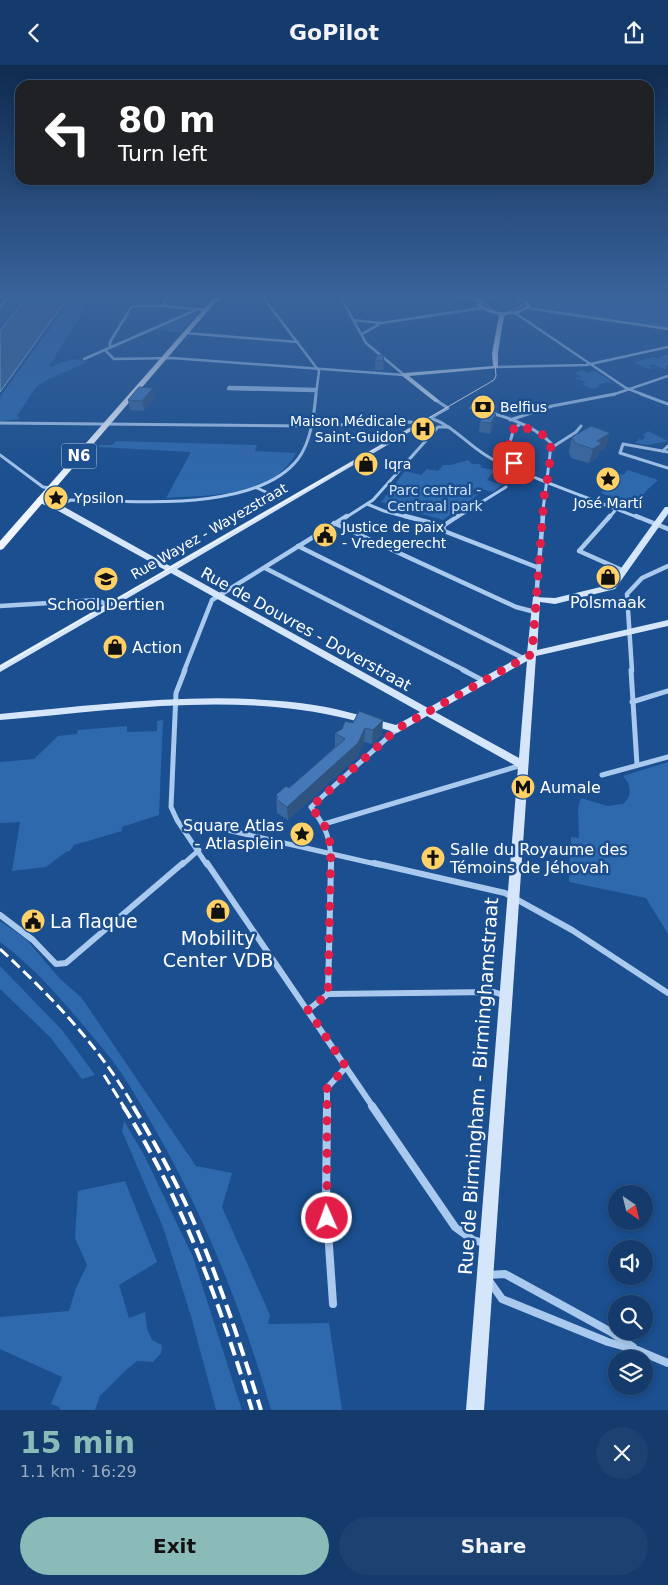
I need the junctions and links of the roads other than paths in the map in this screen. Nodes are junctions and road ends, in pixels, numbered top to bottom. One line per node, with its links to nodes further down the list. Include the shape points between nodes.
1 (162, 359): 21 (main road, N6)
2 (174, 359): 10 (street)
3 (310, 359): 10 (street)
4 (383, 359): 11 (street)
5 (495, 359): 9 (street)
6 (581, 359): 8 (street)
7 (613, 359): 8 (street)
8 (589, 364): 9 (street); 13 (street)
9 (496, 367): 11 (street)
10 (318, 369): 11 (street); 14 (street)
11 (404, 375): 15 (street)
12 (668, 376): 13 (street)
13 (630, 389): 16 (street); 19 (street, via 552,406)
14 (316, 390): 14 (street, via 230,387 228,389); 22 (street)
15 (438, 401): 18 (street, Rue Wayez - Wayezstraat, via 448,408)
16 (668, 404)
17 (472, 408): 19 (street, via 500,414)
18 (431, 418): 24 (street, Rue Wayez - Wayezstraat); 26 (street)
19 (510, 420): 23 (street)
20 (0, 423): 21 (street)
21 (107, 424): 22 (street); 35 (main road, N6)
22 (311, 425): 24 (street, via 411,422); 36 (street, via 293,466)
23 (519, 425): 27 (street, via 543,435); 31 (street, via 514,428 506,453)
24 (417, 426): 52 (street, Rue Wayez - Wayezstraat)
25 (581, 426): 27 (street)
26 (449, 427): 33 (street, via 485,456); 39 (street, via 438,427 379,495)
27 (551, 446): 33 (street)
28 (668, 446): 29 (street)
29 (666, 451): 32 (street, via 623,444 620,453)
30 (1, 457): 35 (street, via 42,487)
31 (514, 463)
32 (668, 469)
33 (546, 481): 41 (street); 51 (street)
34 (506, 487): 45 (street)
35 (51, 488): 38 (main road, N6)
36 (257, 488): 37 (street); 40 (street, via 200,499 71,500)
37 (279, 498)
38 (40, 500): 40 (street, Rue de Douvres - Doverstraat); 48 (main road, N6)
39 (367, 503): 43 (street); 45 (street, via 384,511)
40 (56, 506): 52 (street, Rue de Douvres - Doverstraat)
41 (617, 508): 44 (street); 53 (street, via 579,551)
42 (668, 509): 44 (street)
43 (334, 523): 47 (street); 58 (street)
44 (658, 524): 46 (street); 53 (street)
45 (443, 527): 51 (street, via 444,531)
46 (668, 529)
47 (298, 546): 50 (street); 61 (street)
48 (0, 547)
49 (668, 566): 60 (street, via 642,578 627,594)
50 (265, 568): 54 (street); 65 (street)
51 (539, 568): 55 (street)
52 (170, 570): 54 (street, Rue de Douvres - Doverstraat); 57 (street, Rue Wayez - Wayezstraat)
53 (624, 571): 55 (street, via 612,587 555,601)
54 (218, 597): 68 (street, via 209,603 178,687); 69 (street, Rue de Douvres - Doverstraat)
55 (536, 599): 58 (street, Rue de Birmingham - Birminghamstraat)
56 (0, 606): 57 (street, via 98,600)
57 (108, 606): 63 (street, Rue Wayez - Wayezstraat)
58 (535, 613): 61 (street, Rue de Birmingham - Birminghamstraat)
59 (668, 623): 60 (street)
60 (629, 632): 61 (street); 67 (street)
61 (528, 656): 62 (street); 64 (street, Rue de Birmingham - Birminghamstraat)
62 (510, 667): 64 (street); 65 (street)
63 (0, 669)
64 (530, 675): 73 (street, Rue de Birmingham - Birminghamstraat)
65 (484, 681): 69 (street)
66 (668, 691): 67 (street)
67 (632, 702): 74 (street)
68 (175, 704): 70 (street); 71 (street, via 230,701 291,705 347,715); 77 (street, via 171,807)
69 (425, 712): 71 (street); 73 (street, Rue de Douvres - Doverstraat)
70 (0, 717)
71 (397, 729): 76 (street, via 311,807)
72 (668, 757): 74 (street)
73 (523, 765): 76 (street); 80 (street, Rue de Birmingham - Birminghamstraat)
74 (637, 765): 75 (street)
75 (602, 775)
76 (324, 824): 79 (street, via 330,838)
77 (184, 829): 78 (street); 79 (street, via 201,824)
78 (198, 850): 81 (street, via 66,963 56,964 33,940); 85 (street)
79 (330, 853): 80 (street); 83 (street)
80 (513, 897): 82 (street, via 572,930); 84 (street, Rue de Birmingham - Birminghamstraat)
81 (0, 915)
82 (668, 993)
83 (328, 994): 84 (street, via 494,992); 85 (street)
84 (507, 996): 87 (street, Rue de Birmingham - Birminghamstraat)
85 (308, 1010): 86 (street)
86 (346, 1067): 87 (street, via 455,1227 473,1240); 89 (street, via 327,1088 326,1201)
87 (487, 1244): 88 (street, Rue de Birmingham - Birminghamstraat)
88 (485, 1275): 90 (street, via 505,1274); 90 (street, via 502,1299 608,1342); 93 (street, Rue de Birmingham - Birminghamstraat)
89 (333, 1304)
90 (638, 1350)
91 (653, 1356): 92 (street)
92 (668, 1363)
93 (475, 1410)

